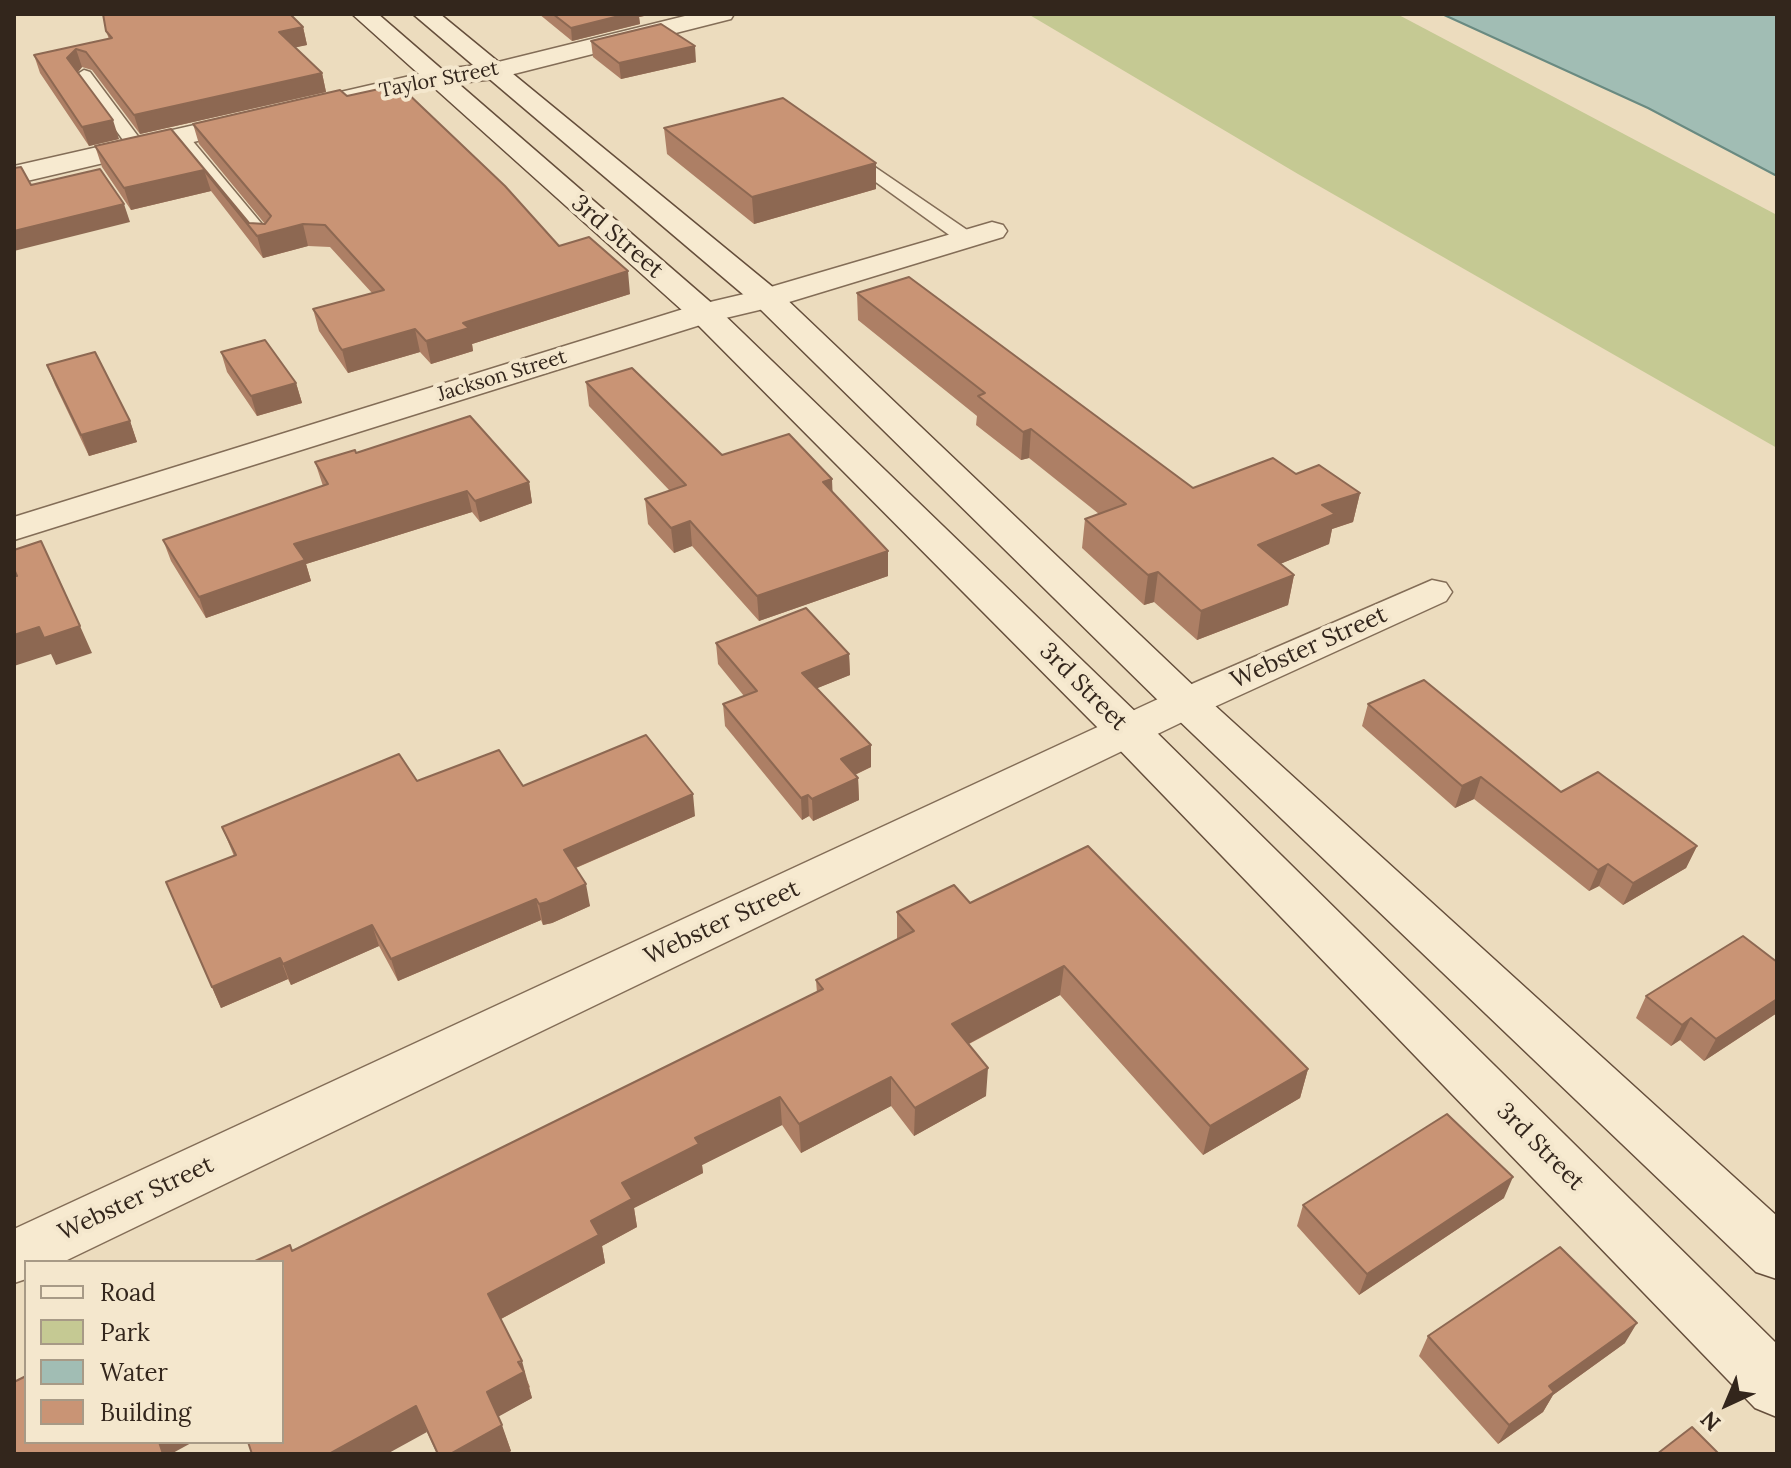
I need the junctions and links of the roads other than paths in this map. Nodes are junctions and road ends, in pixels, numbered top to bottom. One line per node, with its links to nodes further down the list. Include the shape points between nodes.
1 (364, 14): 6 (main road, 3rd Street)
2 (425, 14): 4 (main road, 3rd Street)
3 (722, 14): 4 (main road, Taylor Street)
4 (494, 71): 6 (main road, Taylor Street); 13 (main road, 3rd Street)
5 (84, 75): 9 (lane)
6 (436, 78): 7 (main road, Taylor Street); 14 (main road, 3rd Street)
7 (180, 137): 9 (main road, Taylor Street); 12 (lane)
8 (828, 140): 11 (lane)
9 (137, 147): 10 (main road, Taylor Street)
10 (14, 175)
11 (979, 235): 13 (main road, Jackson Street)
12 (264, 239)
13 (765, 299): 14 (main road, Jackson Street); 17 (main road, 3rd Street)
14 (704, 313): 15 (main road, Jackson Street); 18 (main road, 3rd Street)
15 (14, 529)
16 (1432, 592): 17 (main road, Webster Street)
17 (1186, 703): 18 (main road, Webster Street); 19 (main road, 3rd Street)
18 (1128, 731): 20 (main road, Webster Street); 21 (main road, 3rd Street)
19 (1777, 1253)
20 (14, 1257)
21 (1777, 1387)

